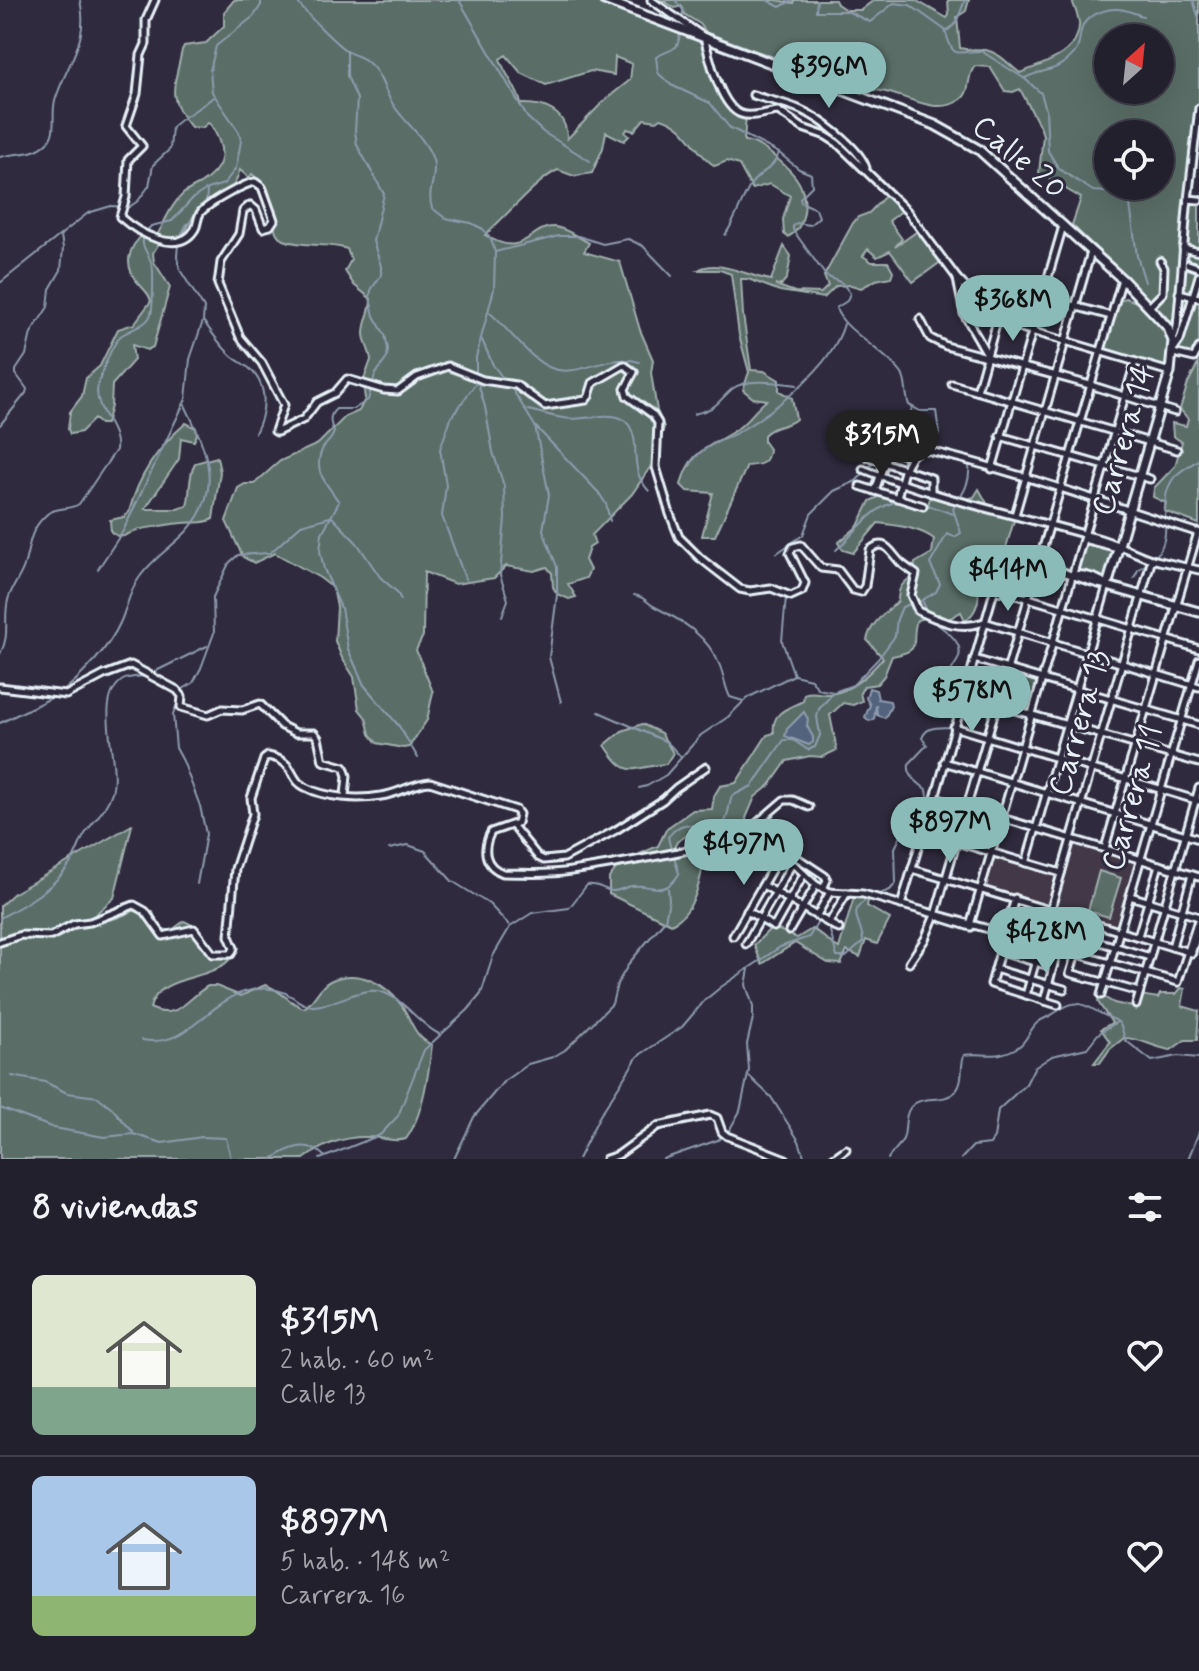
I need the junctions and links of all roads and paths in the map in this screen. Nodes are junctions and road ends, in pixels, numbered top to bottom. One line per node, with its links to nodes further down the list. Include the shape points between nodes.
1 (155, 0): 97 (street, via 146,20 137,94 126,126 142,146 128,160 120,217 145,234 174,243 195,229 207,207 246,184 262,187 274,220 263,228 254,208 243,211 239,234 221,262 218,284 240,337 262,363 284,405 275,431 304,419 347,379 398,391 417,377 448,366 483,380 516,385 545,406 588,398 593,383 624,365 634,372 627,396 658,423 656,467 679,537 722,577 744,591 771,588 795,595 802,591 804,579 790,553 801,545 821,568 838,570 853,590 861,592 867,556 873,547 884,545 916,574 911,595 918,611 964,627)
2 (604, 0): 4 (main road, Calle 20)
3 (651, 0): 4 (street)
4 (704, 37): 9 (street, via 714,76 735,111 783,113 826,136); 12 (main road, Calle 20, via 957,136)
5 (753, 95): 9 (street, via 810,115 851,146)
6 (1199, 108): 7 (street)
7 (1198, 123): 8 (street)
8 (1196, 163): 10 (street)
9 (866, 169): 19 (street, via 907,211)
10 (1188, 199): 11 (street); 13 (street)
11 (1199, 200)
12 (1063, 226): 14 (main road, Calle 20); 23 (street)
13 (1183, 248): 15 (street); 22 (street)
14 (1091, 252): 20 (main road, Calle 20); 25 (street)
15 (1199, 252)
16 (1160, 261): 26 (street, via 1163,293)
17 (1188, 264): 18 (street)
18 (1199, 268)
19 (957, 278): 29 (street); 36 (street, via 964,314)
20 (1122, 279): 26 (main road, Calle 20); 27 (street)
21 (1198, 280): 24 (street)
22 (1179, 293): 24 (street); 31 (street)
23 (1041, 297): 25 (street); 30 (street)
24 (1196, 297): 35 (street)
25 (1076, 307): 27 (street); 32 (street)
26 (1149, 307): 31 (main road, Calle 20)
27 (1111, 316): 34 (street)
28 (920, 319): 36 (street, via 937,343)
29 (997, 321): 30 (street); 36 (street)
30 (1031, 331): 32 (street); 38 (street)
31 (1173, 341): 35 (main road)
32 (1066, 342): 34 (street); 40 (street)
33 (1199, 348): 35 (street, via 1194,358)
34 (1100, 351): 37 (street); 42 (street)
35 (1173, 352): 39 (main road, Carrera 14)
36 (986, 356): 38 (street); 43 (street)
37 (1135, 362): 39 (street); 44 (street)
38 (1021, 366): 40 (street); 45 (street)
39 (1170, 372): 46 (main road, Carrera 14)
40 (1056, 376): 42 (street); 47 (street)
41 (952, 384): 43 (street)
42 (1090, 385): 44 (street); 49 (street)
43 (977, 391): 45 (street)
44 (1124, 397): 46 (street); 50 (street)
45 (1010, 401): 47 (street); 51 (street)
46 (1160, 407): 48 (street); 53 (main road, Carrera 14)
47 (1045, 411): 49 (street); 54 (street)
48 (1175, 412)
49 (1079, 420): 50 (street); 57 (street)
50 (1115, 432): 53 (street); 61 (street)
51 (1000, 436): 54 (street); 63 (street)
52 (861, 440): 55 (street)
53 (1150, 442): 56 (street); 66 (main road, Carrera 14)
54 (1035, 446): 57 (street); 67 (street)
55 (889, 449): 59 (street); 60 (street)
56 (1177, 450)
57 (1070, 455): 61 (street); 71 (street)
58 (868, 457): 60 (street)
59 (910, 457): 63 (street, via 917,450 938,453); 64 (street)
60 (884, 463): 64 (street); 65 (street)
61 (1104, 466): 66 (street); 75 (street)
62 (863, 469): 65 (street)
63 (992, 469): 67 (street)
64 (905, 471): 69 (street); 73 (street, via 931,478)
65 (880, 476): 69 (street); 72 (street)
66 (1139, 476): 68 (street); 77 (main road, Carrera 14)
67 (1026, 479): 71 (street); 78 (street)
68 (1150, 479)
69 (901, 483): 73 (street); 74 (street)
70 (860, 486): 72 (street)
71 (1061, 487): 75 (street); 79 (street)
72 (875, 491): 74 (street)
73 (931, 493): 78 (street)
74 (897, 498): 76 (street)
75 (1095, 501): 77 (street); 81 (street)
76 (923, 506)
77 (1129, 511): 80 (street); 82 (main road, Carrera 14)
78 (1015, 515): 79 (street)
79 (1049, 526): 81 (street); 84 (street)
80 (1199, 532): 85 (street)
81 (1084, 535): 82 (street); 88 (street)
82 (1119, 546): 83 (street); 89 (main road, Carrera 14)
83 (1152, 559): 85 (street); 91 (street, Carrera 13)
84 (1037, 564): 84 (street, via 1035,562 1008,555 1014,560); 88 (street); 92 (street)
85 (1188, 567): 87 (street); 93 (street)
86 (1000, 570): 90 (street)
87 (1199, 570)
88 (1073, 575): 89 (street); 94 (street)
89 (1107, 586): 91 (main road); 96 (street, Carrera 14)
90 (994, 590): 92 (street); 97 (street)
91 (1143, 596): 93 (main road); 98 (street, Carrera 13)
92 (1028, 598): 94 (street); 99 (street)
93 (1177, 606): 95 (main road); 100 (street)
94 (1063, 610): 96 (street); 101 (street)
95 (1199, 612)
96 (1097, 620): 98 (street); 103 (street, Carrera 14)
97 (984, 622): 99 (street); 104 (street)
98 (1133, 630): 100 (street); 106 (street, Carrera 13)
99 (1017, 632): 101 (street); 107 (street)
100 (1167, 639): 102 (street); 108 (street)
101 (1052, 644): 103 (street); 109 (street)
102 (1199, 649)
103 (1087, 654): 106 (street); 113 (street, Carrera 14)
104 (974, 659): 107 (street); 114 (street)
105 (1199, 660): 110 (street, Carrera 11)
106 (1121, 664): 108 (street); 115 (street, Carrera 13)
107 (1006, 669): 109 (street); 116 (street)
108 (1157, 675): 110 (street); 117 (street)
109 (1042, 679): 113 (street); 118 (street)
110 (1191, 685): 112 (street); 119 (street, Carrera 11)
111 (0, 687): 139 (street, via 63,696 131,665 177,690 185,710 208,715 260,704 282,726 314,733 323,761 344,767)
112 (1199, 687)
113 (1077, 688): 115 (street); 120 (street, Carrera 14)
114 (963, 695): 116 (street); 122 (street)
115 (1111, 699): 117 (street); 123 (street, Carrera 13)
116 (996, 704): 118 (street); 124 (street)
117 (1145, 709): 119 (street); 125 (street)
118 (1032, 714): 120 (street); 126 (street)
119 (1180, 720): 121 (street); 127 (street, Carrera 11)
120 (1067, 725): 123 (street); 128 (street, Carrera 14)
121 (1199, 725)
122 (954, 727): 124 (street); 129 (street)
123 (1102, 736): 125 (street); 132 (street, Carrera 13)
124 (986, 739): 126 (street); 133 (street)
125 (1136, 745): 127 (street); 134 (street)
126 (1022, 749): 128 (street); 135 (street)
127 (1171, 755): 130 (street); 137 (street, Carrera 11)
128 (1056, 759): 132 (street); 138 (street, Carrera 14)
129 (944, 762): 133 (street); 143 (street, via 933,795)
130 (1199, 763)
131 (706, 767): 147 (street, via 663,800 564,858 538,857)
132 (1092, 769): 134 (street); 141 (street, Carrera 13)
133 (976, 772): 135 (street); 143 (street)
134 (1127, 779): 137 (street); 144 (street)
135 (1012, 783): 138 (street); 145 (street)
136 (1199, 788): 140 (street)
137 (1161, 789): 140 (street); 146 (street, Carrera 11)
138 (1047, 793): 141 (street); 148 (street, Carrera 14)
139 (345, 796): 147 (street, via 379,797 430,782 516,810 519,818); 201 (street, via 305,787 287,763 271,756 264,759 235,869 231,954 213,954 194,929 163,936 134,905 51,936 21,935)
140 (1197, 800): 149 (street)
141 (1081, 804): 144 (street); 150 (street, Carrera 13)
142 (809, 807): 168 (street, via 784,800 756,824 825,876)
143 (966, 808): 145 (street); 152 (street)
144 (1115, 814): 146 (street); 153 (street)
145 (1002, 818): 148 (street); 154 (street)
146 (1151, 825): 149 (street); 156 (street, Carrera 11)
147 (513, 826): 155 (street, via 491,832 486,842 488,862 503,873 571,871 643,860 746,834 766,838)
148 (1037, 829): 150 (street); 157 (street, Carrera 14)
149 (1185, 835): 151 (street); 161 (street)
150 (1071, 838): 153 (street); 162 (street, Carrera 13)
151 (1199, 839)
152 (956, 842): 154 (street); 160 (street, via 923,832); 165 (street)
153 (1105, 848): 156 (street)
154 (992, 852): 157 (street); 169 (street)
155 (781, 853): 158 (street); 166 (street)
156 (1141, 859): 159 (street); 173 (street, Carrera 11)
157 (1026, 863): 162 (street)
158 (792, 864): 163 (street); 170 (street)
159 (1159, 865): 161 (street); 176 (street)
160 (912, 869): 165 (street); 177 (street)
161 (1175, 869): 164 (street); 178 (street)
162 (1061, 873): 180 (street, Carrera 13)
163 (804, 874): 167 (street); 175 (street)
164 (1196, 876): 182 (street)
165 (945, 879): 169 (street); 184 (street)
166 (763, 885): 170 (street); 181 (street)
167 (816, 885): 168 (street); 179 (street)
168 (823, 889): 171 (street)
169 (981, 889): 174 (street); 190 (street)
170 (775, 892): 175 (street); 187 (street)
171 (830, 892): 172 (street); 183 (street)
172 (847, 893): 177 (street); 189 (street)
173 (1130, 896): 176 (street); 195 (street, Carrera 11)
174 (1015, 898): 180 (street); 185 (street)
175 (789, 900): 179 (street); 187 (street, via 774,927)
176 (1148, 901): 178 (street); 198 (street)
177 (901, 905): 184 (street)
178 (1164, 906): 182 (street); 200 (street)
179 (803, 908): 183 (street); 194 (street)
180 (1050, 909): 188 (street); 191 (street, Carrera 13)
181 (747, 911): 187 (street); 197 (street)
182 (1182, 911): 186 (street); 205 (street)
183 (817, 915): 189 (street)
184 (935, 915): 190 (street); 212 (street)
185 (1010, 915): 191 (street); 196 (street)
186 (1199, 917): 208 (street)
187 (760, 919): 202 (street)
188 (1086, 921): 195 (street); 199 (street)
189 (829, 923): 192 (street)
190 (970, 925): 196 (street)
191 (1045, 926): 199 (street); 203 (street, Carrera 13)
192 (839, 929)
193 (1199, 929): 208 (street)
194 (789, 931)
195 (1120, 931): 198 (street); 204 (street, Carrera 11)
196 (1004, 935): 203 (street); 206 (street)
197 (733, 936)
198 (1138, 936): 200 (street)
199 (1081, 937): 204 (street); 209 (street)
200 (1154, 941): 205 (street); 210 (street)
201 (0, 942)
202 (746, 944)
203 (1040, 945): 207 (street); 209 (street); 211 (street, Carrera 13)
204 (1115, 947): 210 (street); 213 (street, Carrera 11)
205 (1172, 947): 208 (street)
206 (1000, 952): 211 (street); 215 (street)
207 (1057, 952): 209 (street); 214 (street)
208 (1190, 952): 216 (street, via 1179,984)
209 (1075, 956): 213 (street); 218 (street, via 1070,973)
210 (1150, 957): 216 (street)
211 (1035, 962): 214 (street); 217 (street, Carrera 13)
212 (909, 963)
213 (1110, 966): 216 (street); 218 (street, Carrera 11)
214 (1053, 967): 219 (street)
215 (995, 969): 217 (street); 222 (street, via 992,985)
216 (1144, 976): 221 (street)
217 (1030, 979): 219 (street); 222 (street, Carrera 13)
218 (1105, 983): 221 (street); 223 (street, Carrera 11)
219 (1048, 984): 220 (street); 224 (street)
220 (1064, 989)
221 (1139, 992): 226 (street)
222 (1026, 995): 224 (street)
223 (1101, 995)
224 (1044, 1001): 225 (street)
225 (1058, 1005)
226 (1136, 1005)
227 (846, 1149): 230 (street)
228 (606, 1159): 229 (street, via 658,1126 710,1115 727,1136)
229 (786, 1159)
230 (832, 1159)

